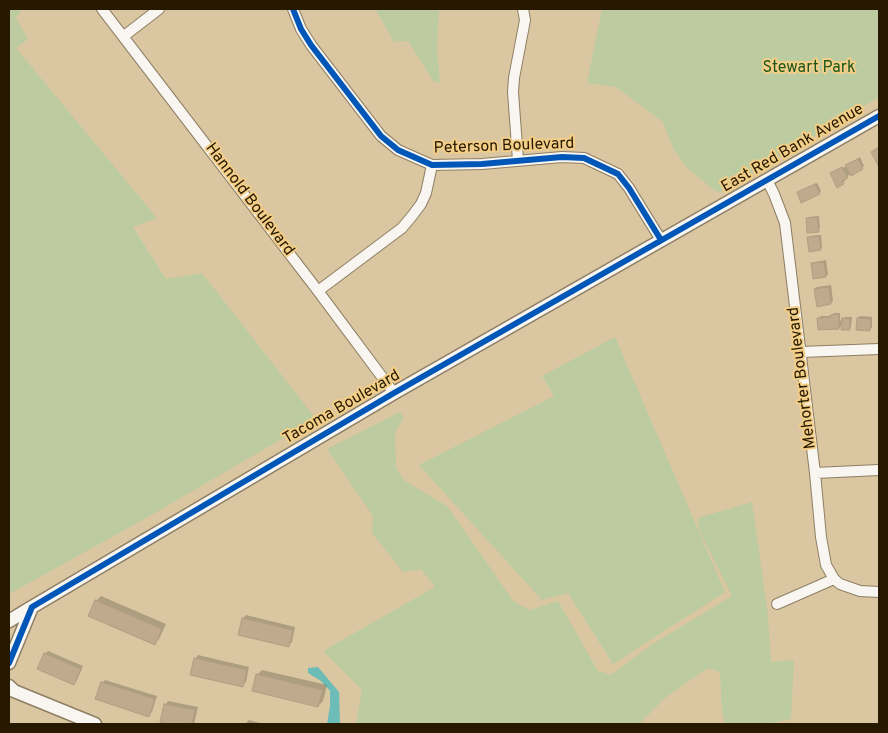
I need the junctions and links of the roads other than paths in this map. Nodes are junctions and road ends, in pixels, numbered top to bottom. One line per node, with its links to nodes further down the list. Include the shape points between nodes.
1 (102, 9): 5 (street, Hannold Boulevard)
2 (159, 9): 5 (street)
3 (293, 9): 8 (street, Peterson Boulevard, via 310,45 381,136 398,150)
4 (523, 9): 7 (street, via 525,20 513,85)
5 (124, 36): 12 (street, Hannold Boulevard)
6 (879, 116): 9 (street, East Red Bank Avenue)
7 (518, 160): 8 (street, Peterson Boulevard); 11 (street, Peterson Boulevard, via 584,158 618,174)
8 (432, 165): 12 (street, via 421,204 402,228)
9 (767, 180): 10 (street, East Red Bank Avenue); 14 (street, Mehorter Boulevard, via 785,223)
10 (721, 206): 11 (street, Tacoma Boulevard)
11 (662, 240): 15 (street, Tacoma Boulevard)
12 (318, 291): 15 (street, Hannold Boulevard)
13 (879, 349): 14 (street)
14 (801, 352): 17 (street, Mehorter Boulevard)
15 (394, 393): 21 (street, Tacoma Boulevard)
16 (879, 470): 17 (street)
17 (815, 473): 18 (street, Mehorter Boulevard, via 820,537 826,565)
18 (834, 578): 19 (street, via 840,584 860,591); 20 (street)
19 (879, 592)
20 (777, 604)
21 (32, 607): 22 (street, Tacoma Boulevard); 23 (street)
22 (9, 621)
23 (9, 663)
24 (9, 686): 25 (street, via 14,691)
25 (95, 724)

